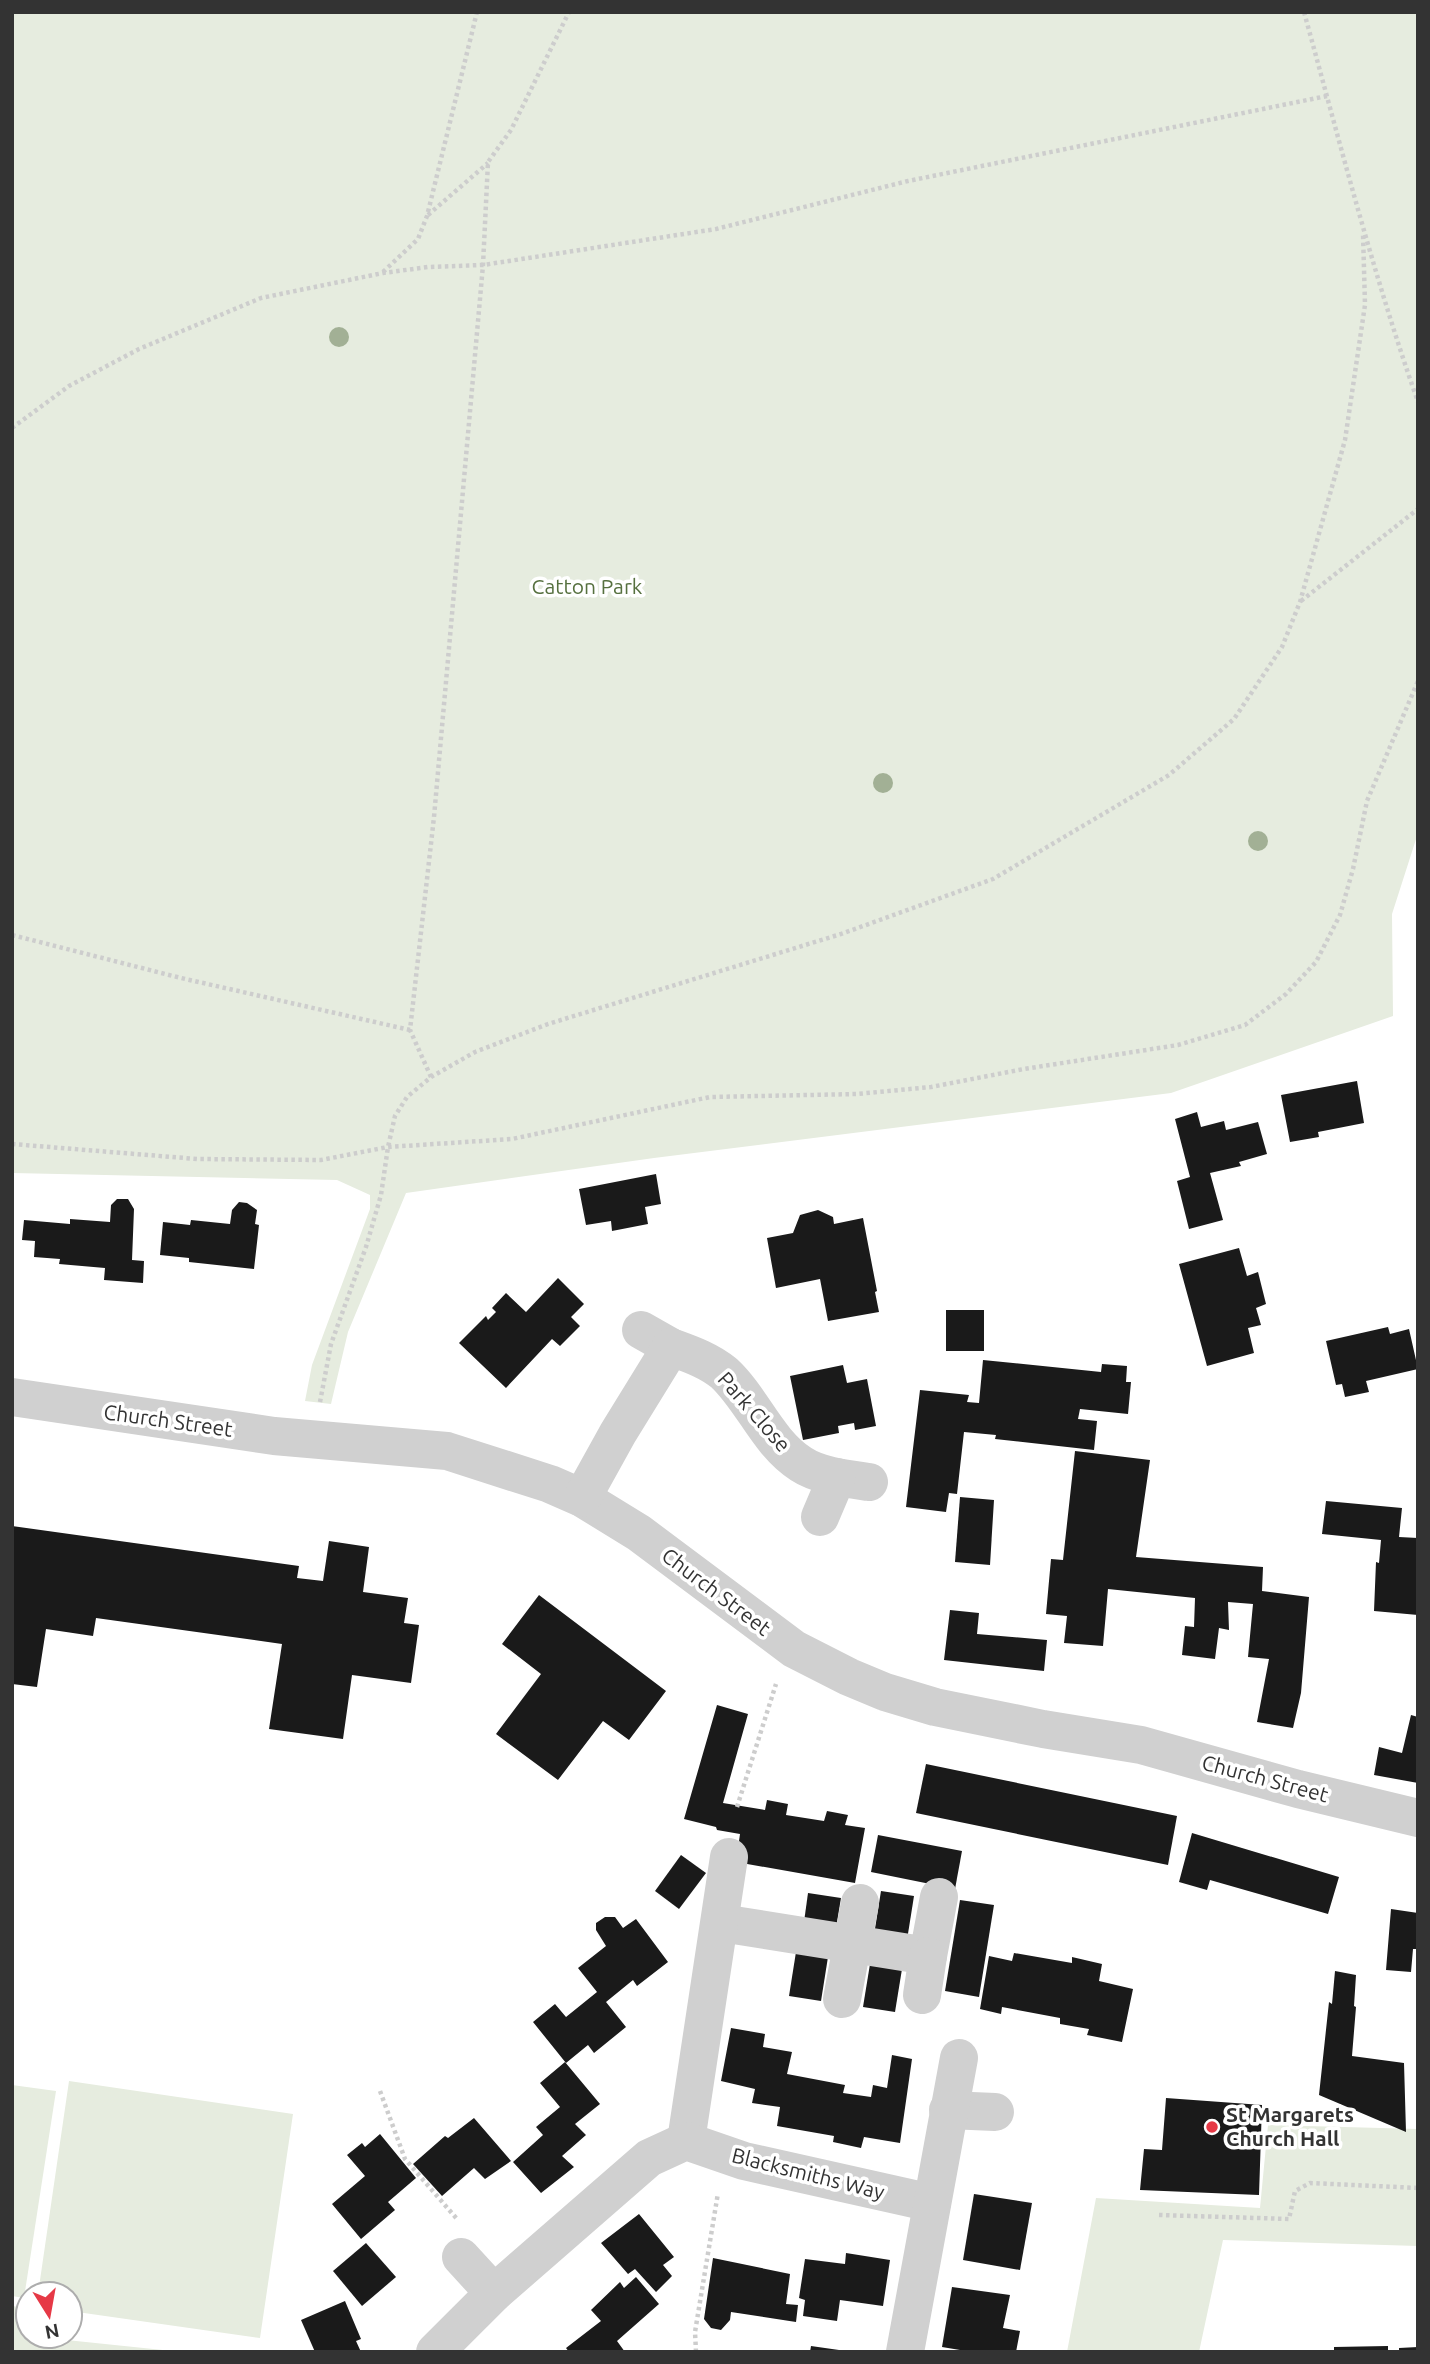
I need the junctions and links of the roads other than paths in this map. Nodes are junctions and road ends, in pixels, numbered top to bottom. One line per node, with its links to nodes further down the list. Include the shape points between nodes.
1 (12, 1397): 2 (street, Church Street, via 274,1436 447,1451)
2 (582, 1498): 3 (street, Park Close, via 624,1422 656,1339 700,1357 725,1374 778,1444 802,1465 853,1479); 4 (street, Church Street, via 639,1533 793,1649 849,1678 935,1707 1141,1745)
3 (820, 1517)
4 (1418, 1818)
5 (730, 1857): 8 (street)
6 (939, 1897): 10 (street)
7 (860, 1903): 9 (street)
8 (721, 1923): 9 (street); 16 (street)
9 (852, 1945): 10 (street); 12 (street)
10 (928, 1956): 11 (street)
11 (922, 1995)
12 (842, 1999)
13 (959, 2058): 14 (street)
14 (948, 2110): 15 (street); 17 (street)
15 (995, 2112)
16 (686, 2141): 17 (street, Blacksmiths Way, via 744,2161); 19 (street, via 649,2158)
17 (932, 2203): 21 (street)
18 (462, 2241): 19 (street)
19 (494, 2293): 20 (street)
20 (435, 2352)
21 (905, 2352)

